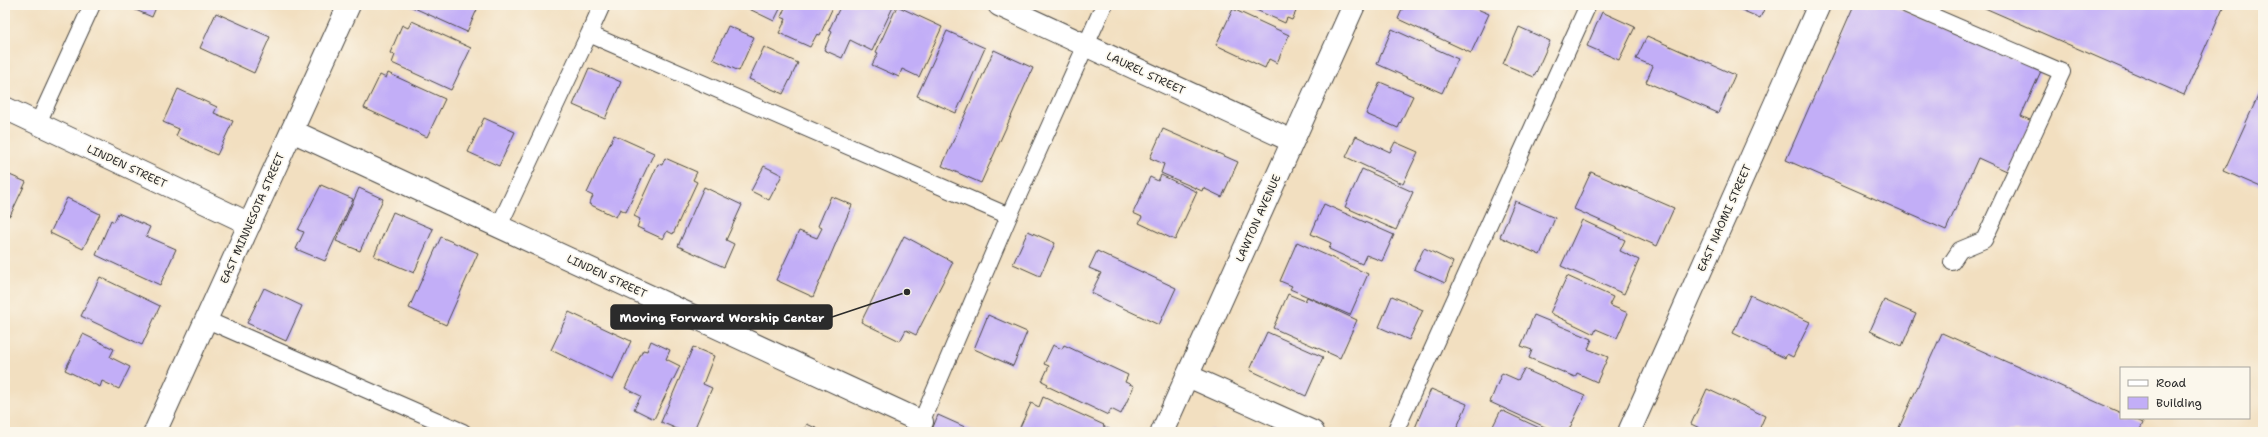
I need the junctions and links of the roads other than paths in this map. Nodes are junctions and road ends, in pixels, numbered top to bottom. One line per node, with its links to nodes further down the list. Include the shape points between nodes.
1 (92, 5): 13 (lane)
2 (349, 5): 14 (street, EAST MINNESOTA STREET)
3 (602, 5): 10 (lane)
4 (999, 5): 11 (street, LAUREL STREET)
5 (1104, 5): 11 (lane)
6 (1354, 5): 15 (street, LAWTON AVENUE)
7 (1588, 5): 27 (lane)
8 (1819, 5): 28 (street, EAST NAOMI STREET)
9 (1907, 5): 19 (lane, via 2062,72 1984,240 1960,250)
10 (589, 34): 16 (lane); 18 (lane)
11 (1087, 45): 15 (street, LAUREL STREET); 16 (lane)
12 (5, 108): 13 (street, LINDEN STREET)
13 (38, 123): 17 (street, LINDEN STREET)
14 (292, 130): 17 (street, EAST MINNESOTA STREET); 18 (street, LINDEN STREET)
15 (1292, 142): 21 (street, LAWTON AVENUE)
16 (1009, 216): 22 (lane)
17 (250, 224): 20 (street, EAST MINNESOTA STREET)
18 (499, 226): 22 (street, LINDEN STREET)
19 (1952, 262)
20 (207, 320): 23 (street, EAST MINNESOTA STREET); 24 (lane)
21 (1188, 376): 25 (street, LAWTON AVENUE); 26 (street)
22 (920, 427)
23 (155, 432)
24 (463, 432)
25 (1162, 432)
26 (1313, 432)
27 (1395, 432)
28 (1629, 432)

